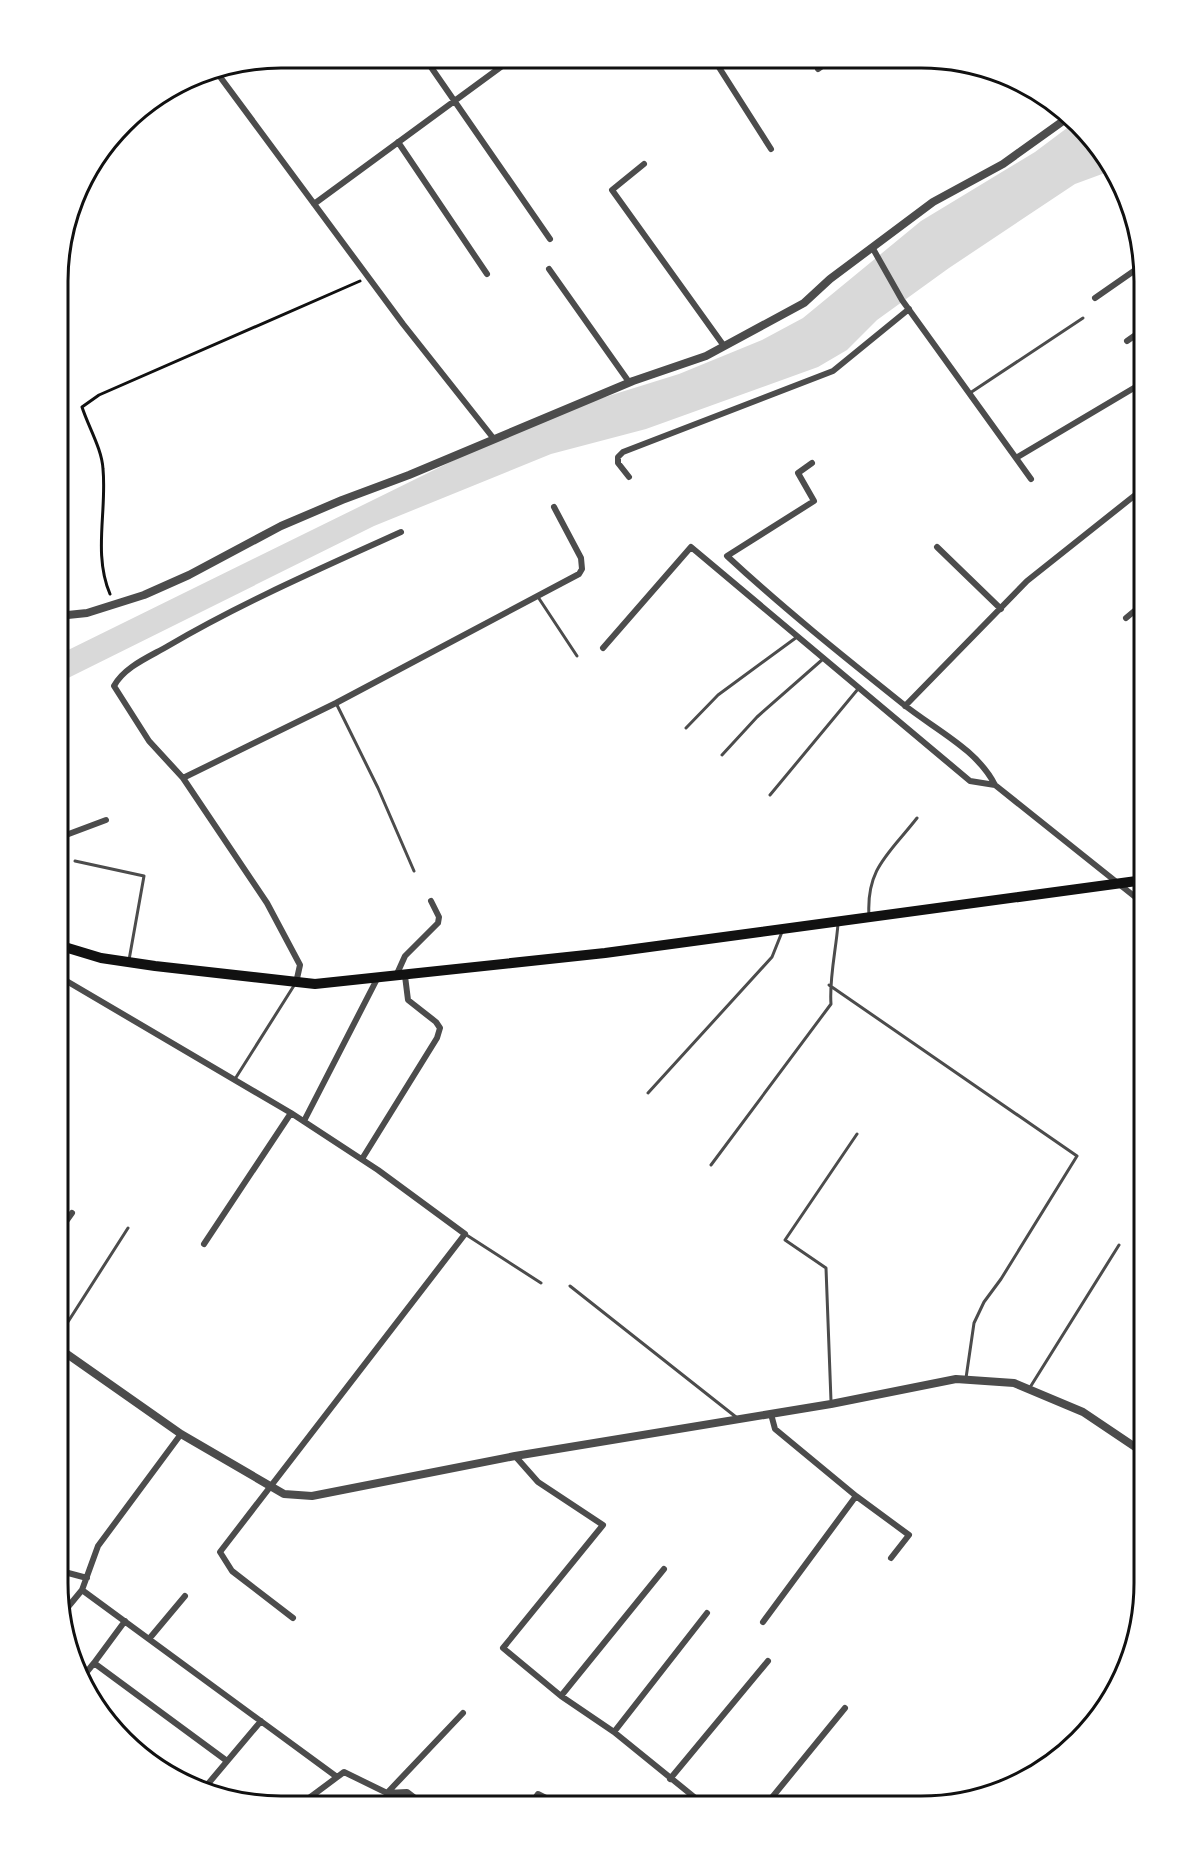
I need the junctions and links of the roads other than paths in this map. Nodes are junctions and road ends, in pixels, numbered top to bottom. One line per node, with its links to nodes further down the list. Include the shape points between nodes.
1 (432, 68): 5 (street)
2 (500, 68): 5 (street)
3 (719, 68): 8 (street)
4 (219, 77): 10 (street)
5 (455, 101): 7 (street); 11 (street)
6 (1062, 121): 12 (street, via 1003,164 933,202)
7 (398, 142): 10 (street); 15 (street)
8 (771, 149)
9 (644, 164): 21 (street, via 612,190)
10 (314, 204): 25 (street)
11 (550, 239)
12 (873, 250): 17 (street); 21 (street, via 804,303)
13 (549, 269): 22 (street)
14 (1133, 271): 16 (street)
15 (487, 274)
16 (1095, 298)
17 (909, 309): 24 (street); 28 (street, via 833,371 623,452 618,463)
18 (1083, 318): 24 (lane)
19 (1134, 336): 20 (street)
20 (1127, 341)
21 (724, 346): 22 (street)
22 (629, 382): 25 (street)
23 (1134, 388): 26 (street)
24 (969, 393): 26 (street)
25 (494, 439): 37 (street, via 281,526 189,575 119,605)
26 (1016, 458): 29 (street)
27 (812, 463): 45 (street, via 798,473 814,501 727,556 780,605)
28 (629, 477)
29 (1031, 479)
30 (1134, 496): 35 (street, via 1027,581)
31 (554, 507): 34 (street, via 581,558 582,569)
32 (401, 532): 48 (street, via 222,614 119,677 114,686 130,713)
33 (937, 547): 35 (street)
34 (537, 596): 41 (lane); 44 (street)
35 (1001, 609): 45 (street)
36 (1134, 611): 38 (street)
37 (68, 615)
38 (1126, 618)
39 (797, 637): 40 (street, via 691,547); 42 (street); 46 (lane, via 718,695)
40 (603, 648)
41 (576, 656)
42 (823, 659): 43 (street); 47 (lane)
43 (858, 689): 49 (street, via 970,782); 50 (lane)
44 (336, 703): 48 (street); 55 (lane)
45 (905, 706): 49 (street, via 982,764)
46 (686, 728)
47 (722, 754)
48 (183, 778): 68 (street, via 267,903 300,965)
49 (995, 785): 57 (street)
50 (770, 795)
51 (917, 818): 60 (lane, via 873,874 868,894)
52 (106, 820): 53 (street)
53 (68, 834)
54 (75, 861): 64 (lane, via 144,876)
55 (414, 871)
56 (1134, 882): 57 (main road)
57 (1118, 884): 58 (street); 60 (main road)
58 (1134, 896)
59 (431, 901): 65 (street, via 438,923 405,956)
60 (869, 918): 61 (main road)
61 (838, 922): 62 (main road); 69 (lane)
62 (782, 930): 65 (main road); 71 (lane, via 772,957)
63 (68, 948): 64 (main road)
64 (128, 962): 68 (main road)
65 (400, 977): 66 (main road); 75 (street, via 408,1000 440,1028)
66 (377, 979): 68 (main road); 73 (street)
67 (68, 982): 70 (street)
68 (296, 983): 70 (lane)
69 (830, 985): 76 (lane, via 831,1004); 87 (lane, via 1077,1156 984,1302 974,1323)
70 (235, 1078): 72 (street)
71 (648, 1093)
72 (291, 1113): 73 (street); 81 (street)
73 (304, 1121): 75 (street)
74 (857, 1134): 89 (lane, via 785,1240 826,1268)
75 (362, 1159): 80 (street)
76 (711, 1165)
77 (72, 1213): 78 (street)
78 (68, 1219)
79 (128, 1228): 85 (lane)
80 (465, 1234): 83 (lane); 95 (street)
81 (204, 1244)
82 (1119, 1245): 88 (lane)
83 (541, 1283)
84 (570, 1286): 91 (lane)
85 (68, 1322)
86 (68, 1355): 92 (street)
87 (966, 1380): 88 (street, via 1014,1383); 89 (street)
88 (1029, 1389): 93 (street, via 1083,1412)
89 (831, 1404): 90 (street)
90 (771, 1414): 91 (street); 96 (street, via 775,1429)
91 (739, 1419): 94 (street)
92 (181, 1434): 95 (street); 100 (street, via 98,1546)
93 (1134, 1446)
94 (515, 1456): 95 (street, via 312,1496 284,1494); 112 (street, via 538,1482 603,1525 503,1648)
95 (273, 1488): 105 (street, via 220,1552 232,1571)
96 (856, 1496): 97 (street, via 909,1535); 107 (street)
97 (891, 1558)
98 (664, 1569): 112 (street)
99 (68, 1573): 100 (street)
100 (87, 1578): 101 (street)
101 (82, 1590): 103 (street); 106 (street)
102 (185, 1596): 108 (street)
103 (69, 1606)
104 (707, 1613): 116 (street)
105 (293, 1618)
106 (125, 1621): 108 (street); 110 (street)
107 (763, 1623)
108 (149, 1639): 115 (street)
109 (768, 1661): 119 (street)
110 (94, 1663): 111 (street); 117 (street)
111 (87, 1672)
112 (561, 1696): 116 (street)
113 (845, 1708): 126 (street)
114 (463, 1713): 121 (street)
115 (261, 1721): 117 (street); 118 (street)
116 (614, 1732): 119 (street)
117 (227, 1761): 120 (street)
118 (337, 1777): 121 (street, via 344,1772); 122 (street)
119 (670, 1779): 125 (street)
120 (209, 1783)
121 (387, 1793): 123 (street); 124 (street, via 407,1792)
122 (312, 1796)
123 (389, 1796)
124 (412, 1796)
125 (692, 1796)
126 (773, 1796)

